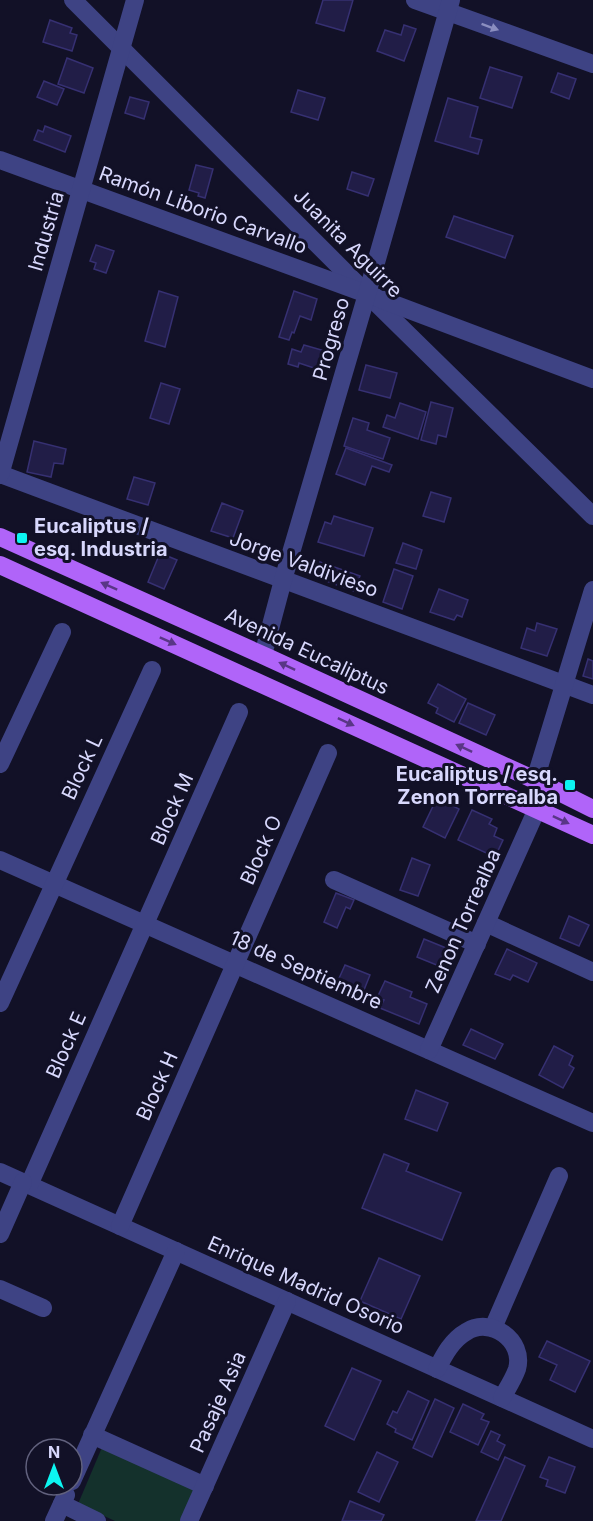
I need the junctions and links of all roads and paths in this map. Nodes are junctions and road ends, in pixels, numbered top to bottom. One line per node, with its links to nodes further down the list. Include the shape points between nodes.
1 (73, 0): 5 (street, Juanita Aguirre)
2 (135, 0): 5 (street, Industria)
3 (415, 0): 4 (street)
4 (449, 6): 6 (street, one-way to 6); 9 (street, Progreso)
5 (121, 48): 8 (street, Industria); 9 (street, Juanita Aguirre)
6 (593, 64)
7 (0, 160): 8 (street, Ramón Liborio Carvallo)
8 (81, 189): 9 (street, Ramón Liborio Carvallo); 11 (street, Industria)
9 (367, 294): 10 (street, Ramón Liborio Carvallo); 12 (street, Juanita Aguirre); 15 (street, Progreso)
10 (593, 379)
11 (0, 475): 15 (street, Jorge Valdivieso)
12 (593, 516)
13 (0, 537): 18 (main road, Avenida Eucaliptus, one-way to 13)
14 (0, 565): 26 (main road, one-way to 26)
15 (283, 580): 18 (street, Progreso); 20 (street, Jorge Valdivieso)
16 (593, 590): 20 (street)
17 (62, 632): 24 (street)
18 (263, 655): 25 (main road, Avenida Eucaliptus, one-way to 18)
19 (152, 670): 31 (street, Block L)
20 (564, 684): 21 (street, Jorge Valdivieso); 25 (street)
21 (593, 695)
22 (239, 712): 33 (street, Block M)
23 (328, 753): 35 (street, Block O)
24 (0, 764)
25 (535, 780): 27 (main road, Avenida Eucaliptus)
26 (537, 809): 28 (main road, one-way to 28); 32 (street, Zenon Torrealba)
27 (593, 809)
28 (593, 835)
29 (0, 860): 31 (street, 18 de Septiembre)
30 (334, 880): 34 (street)
31 (53, 883): 33 (street, 18 de Septiembre); 37 (street, Block L)
32 (486, 923): 34 (street, Zenon Torrealba); 36 (street)
33 (145, 924): 35 (street, 18 de Septiembre); 42 (street, Block E)
34 (477, 944): 38 (street, Zenon Torrealba)
35 (236, 964): 38 (street, 18 de Septiembre); 43 (street, Block H)
36 (593, 972)
37 (0, 1002)
38 (429, 1050): 39 (street, 18 de Septiembre)
39 (593, 1123)
40 (0, 1172): 42 (street, Enrique Madrid Osorio)
41 (559, 1176): 49 (street)
42 (26, 1184): 43 (street, Enrique Madrid Osorio); 44 (street, Block E)
43 (120, 1226): 45 (street, Enrique Madrid Osorio)
44 (0, 1234)
45 (176, 1251): 47 (street, Enrique Madrid Osorio); 52 (street)
46 (0, 1289): 48 (street)
47 (287, 1301): 50 (street, Enrique Madrid Osorio); 55 (street, Pasaje Asia)
48 (43, 1308)
49 (493, 1328): 50 (street, via 467,1331); 51 (street, via 517,1352 517,1369)
50 (437, 1369): 51 (street, Enrique Madrid Osorio)
51 (502, 1398): 53 (street, Enrique Madrid Osorio)
52 (92, 1435): 54 (street); 55 (street)
53 (593, 1439)
54 (84, 1453)
55 (205, 1485): 59 (street, Pasaje Asia)
56 (65, 1497): 57 (street)
57 (58, 1513): 58 (street)
58 (98, 1521)
59 (189, 1521)

